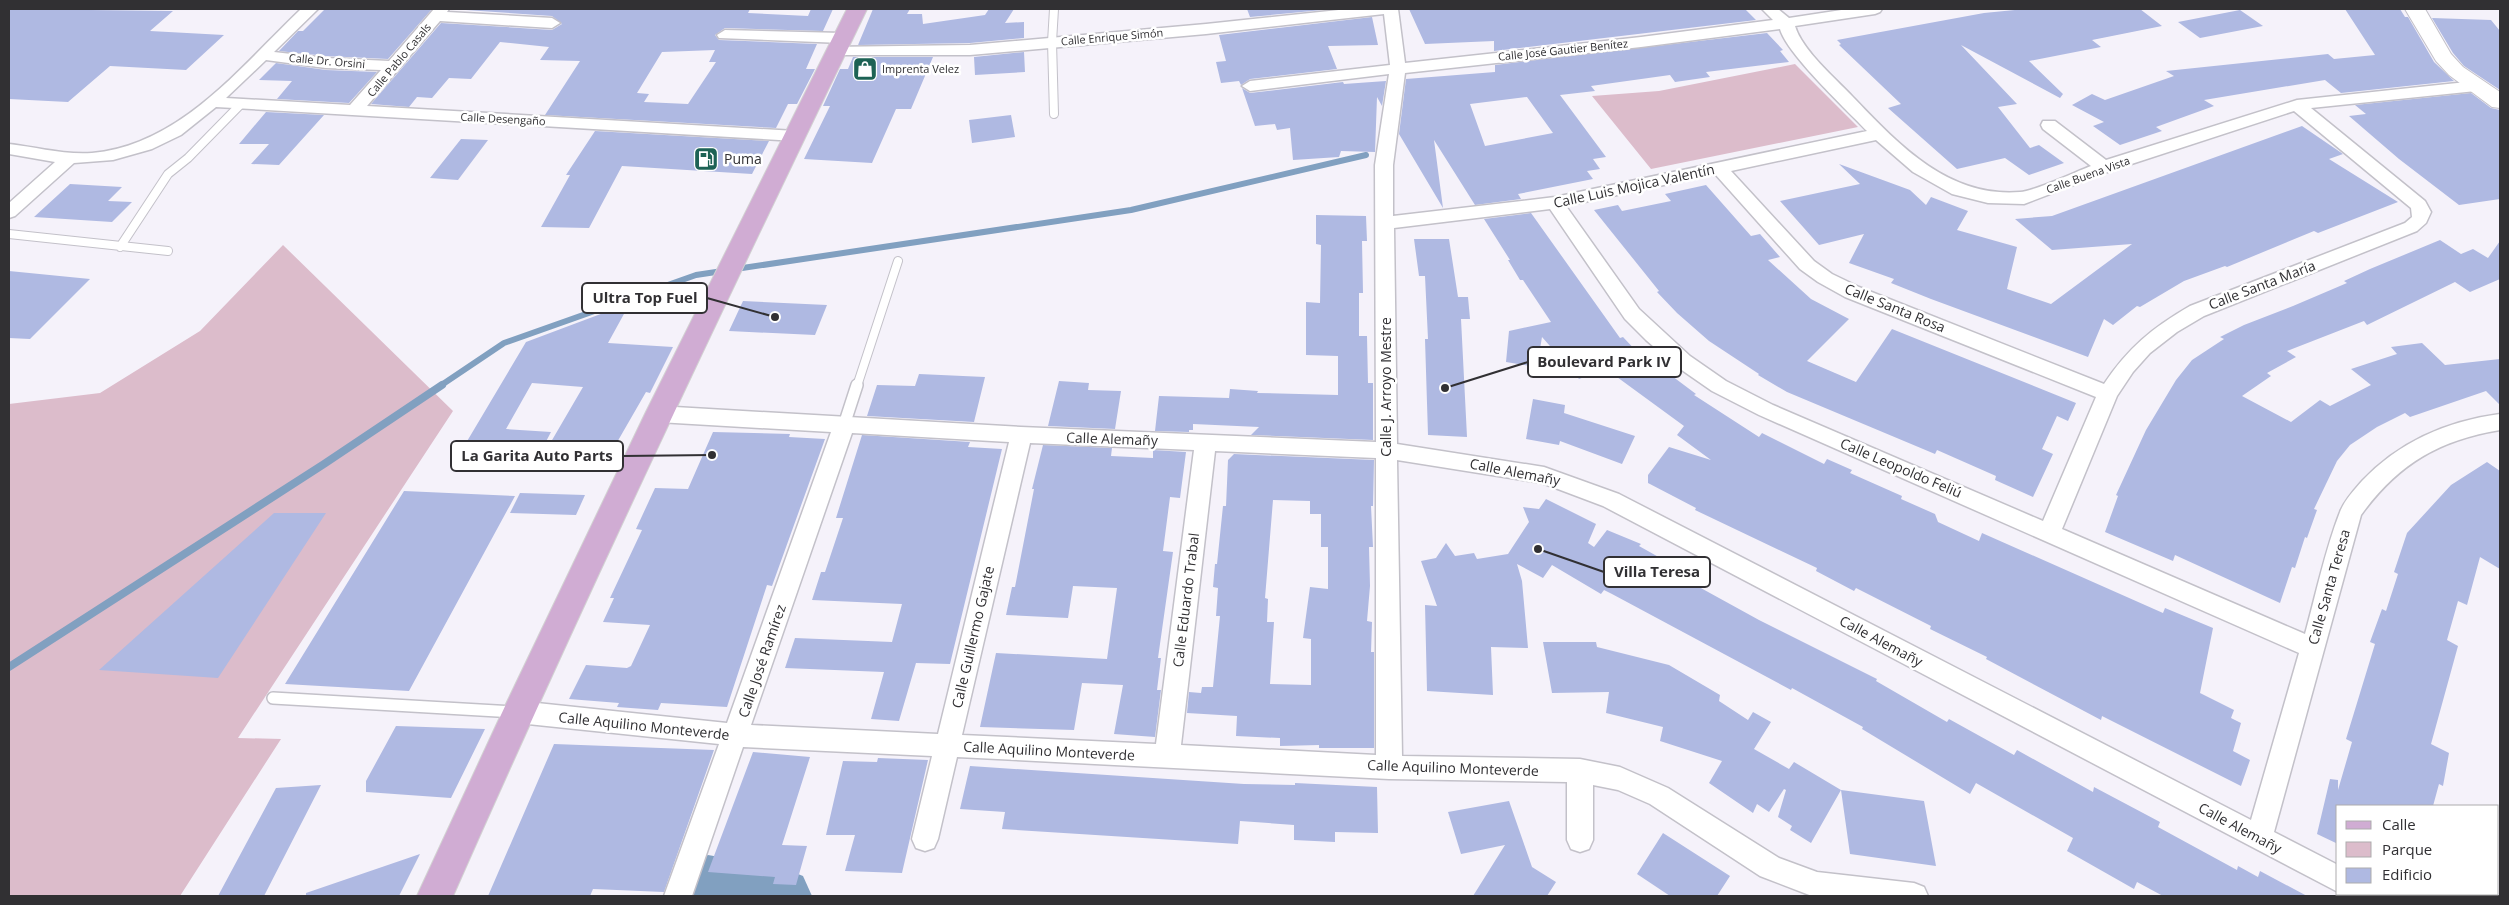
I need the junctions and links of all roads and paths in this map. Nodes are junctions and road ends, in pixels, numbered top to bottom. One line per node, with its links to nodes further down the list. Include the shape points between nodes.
1 (310, 9): 15 (street)
2 (857, 9): 14 (main road)
3 (1054, 9): 13 (lane)
4 (1387, 9): 13 (street, Calle Enrique Simón)
5 (1392, 9): 17 (street, Calle J. Arroyo Mestre)
6 (1769, 9): 11 (street, Calle Buena Vista)
7 (1875, 9): 11 (street, Calle José Gautier Benítez)
8 (2415, 9): 19 (street, via 2443,57)
9 (439, 12): 10 (street); 16 (street, Calle Pablo Casals)
10 (552, 23)
11 (1787, 24): 17 (street, Calle José Gautier Benítez); 27 (street, Calle Buena Vista, via 1790,35 1816,68)
12 (726, 35): 14 (street, Calle Enrique Simón)
13 (1052, 42): 14 (street, Calle Enrique Simón, via 932,52); 25 (lane)
14 (839, 44): 28 (main road)
15 (261, 55): 16 (street, Calle Dr. Orsini, via 326,63); 20 (street)
16 (394, 66): 24 (street, Calle Pablo Casals)
17 (1398, 67): 18 (street, Calle José Gautier Benítez); 35 (street, Calle J. Arroyo Mestre, via 1384,165)
18 (1250, 86)
19 (2476, 86): 21 (street); 23 (street, Calle Buena Vista)
20 (211, 102): 22 (street, Calle Desengaño); 30 (street, via 174,132 158,140 116,154)
21 (2500, 102)
22 (240, 104): 24 (street, Calle Desengaño); 37 (lane, via 168,174)
23 (2297, 105): 31 (street, Calle Buena Vista); 40 (street, Calle Santa María, via 2419,205 2420,219 2411,227 2196,311 2144,348)
24 (356, 110): 28 (street, Calle Desengaño)
25 (1054, 114)
26 (2049, 125): 31 (street)
27 (1879, 134): 31 (street, Calle Buena Vista, via 1940,182 1988,197 2024,198); 32 (street, Calle Luis Mojica Valentín)
28 (796, 136): 41 (main road)
29 (9, 149): 30 (street)
30 (70, 158): 34 (street)
31 (2104, 167)
32 (1719, 168): 33 (street, Calle Luis Mojica Valentín); 40 (street, Calle Santa Rosa, via 1807,265 1825,278 1852,292)
33 (1555, 204): 35 (street, Calle Luis Mojica Valentín); 47 (street, Calle Leopoldo Feliú, via 1632,314 1683,361 1718,386 1766,410)
34 (9, 212)
35 (1386, 223): 46 (street, Calle J. Arroyo Mestre)
36 (9, 234): 37 (lane)
37 (120, 247): 38 (lane)
38 (168, 252)
39 (898, 261): 43 (lane)
40 (2108, 394): 47 (street, Calle Santa María)
41 (658, 414): 43 (street, Calle Alemañy); 50 (main road)
42 (2500, 422): 48 (street, Calle Santa Teresa, via 2470,427 2425,444 2386,469 2364,492 2351,512)
43 (844, 425): 44 (street, Calle Alemañy); 51 (street, Calle José Ramírez)
44 (1020, 435): 45 (street, Calle Alemañy); 52 (street, Calle Guillermo Gajate)
45 (1205, 443): 46 (street, Calle Alemañy); 53 (street, Calle Eduardo Trabal)
46 (1387, 450): 54 (street, Calle J. Arroyo Mestre); 56 (street, Calle Alemañy, via 1544,476 1611,500)
47 (2049, 532): 48 (street, Calle Leopoldo Feliú)
48 (2311, 647): 56 (street, Calle Santa Teresa)
49 (273, 698): 50 (lane)
50 (518, 712): 51 (street, Calle Aquilino Monteverde); 60 (main road)
51 (736, 735): 52 (street, Calle Aquilino Monteverde); 61 (street, Calle José Ramírez)
52 (948, 746): 53 (street, Calle Aquilino Monteverde); 57 (street, Calle Guillermo Gajate)
53 (1167, 757): 54 (street, Calle Aquilino Monteverde)
54 (1389, 767): 55 (street, Calle Aquilino Monteverde)
55 (1580, 771): 58 (street); 62 (street, Calle Aquilino Monteverde, via 1620,780 1659,796 1770,867 1817,885)
56 (2259, 837): 59 (street, Calle Alemañy)
57 (925, 839)
58 (1580, 840)
59 (2336, 878)
60 (436, 896)
61 (678, 896)
62 (1914, 896)

